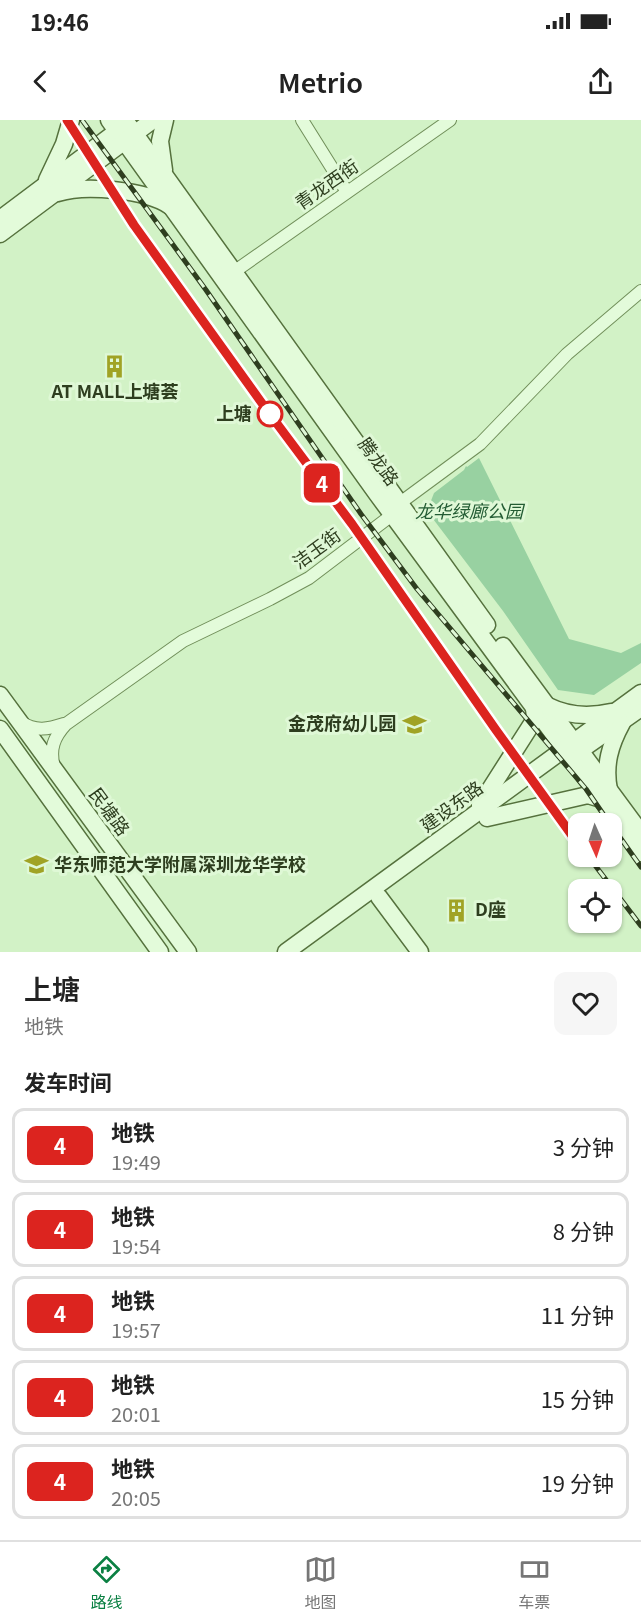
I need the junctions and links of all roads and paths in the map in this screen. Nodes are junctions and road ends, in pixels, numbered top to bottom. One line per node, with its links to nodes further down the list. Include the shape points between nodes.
1 (71, 120): 8 (main road)
2 (153, 120): 6 (main road)
3 (165, 120): 7 (main road, via 160,151)
4 (302, 120): 9 (street)
5 (450, 120): 9 (street, 青龙西街)
6 (124, 127): 7 (main road, 腾龙路); 8 (main road); 10 (main road, 腾龙路)
7 (168, 179): 13 (main road, 腾龙路)
8 (46, 192): 10 (main road, via 103,189 149,197); 11 (main road); 12 (main road)
9 (347, 192): 13 (street, 青龙西街)
10 (173, 208): 13 (main road, 腾龙路)
11 (0, 219)
12 (0, 234)
13 (229, 275): 15 (main road, 腾龙路)
14 (641, 291): 15 (street, 洁玉街, via 567,354 480,444)
15 (396, 509): 18 (main road, 腾龙路); 22 (street, 洁玉街, via 309,578 183,640)
16 (641, 693): 20 (main road, 建设东路)
17 (0, 694): 21 (main road, 民塘路)
18 (540, 707): 20 (main road, via 580,715); 24 (main road, 腾龙路); 27 (main road)
19 (641, 708): 20 (main road, 建设东路)
20 (621, 716): 24 (main road, 建设东路); 26 (main road, via 609,750)
21 (17, 718): 22 (street, via 35,729); 25 (main road, 民塘路)
22 (66, 724): 25 (street, via 52,748)
23 (0, 729): 31 (main road)
24 (572, 749): 26 (main road, 腾龙路); 27 (main road, 建设东路)
25 (56, 772): 32 (main road, 民塘路)
26 (606, 795): 27 (main road, via 588,795); 28 (main road, 腾龙路); 29 (main road, 腾龙路)
27 (480, 817): 30 (main road, 建设东路); 33 (main road, 建设东路)
28 (641, 833)
29 (641, 853)
30 (379, 897): 34 (main road, 建设东路); 35 (main road)
31 (160, 952)
32 (188, 952)
33 (286, 952)
34 (304, 952)
35 (420, 952)

